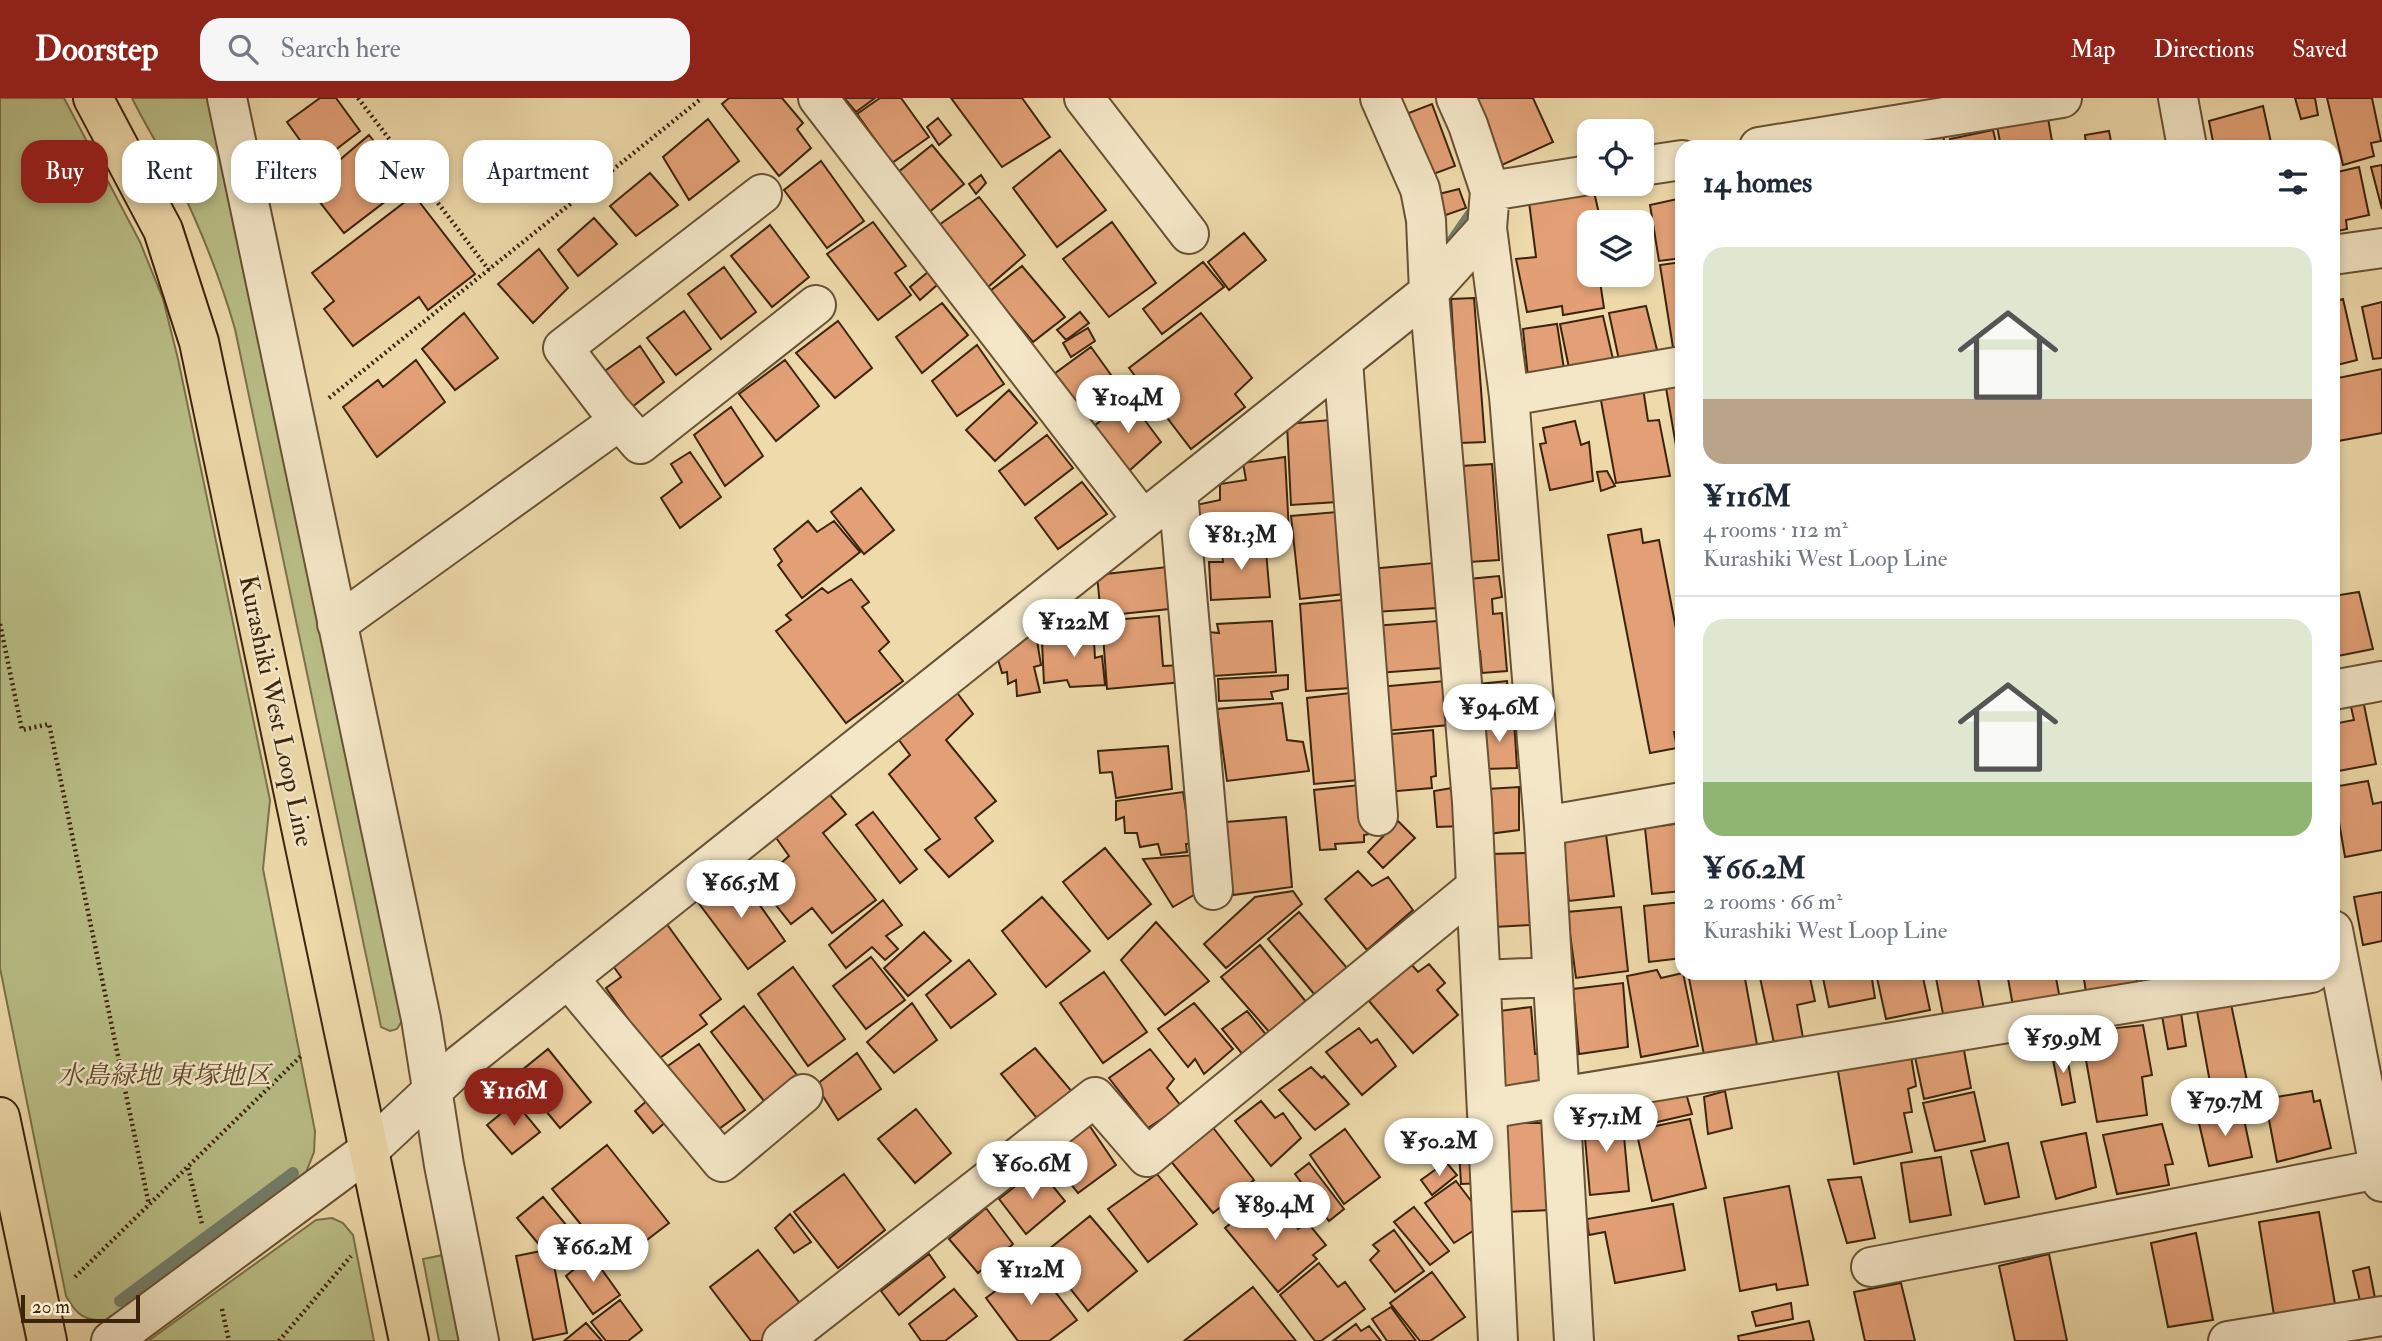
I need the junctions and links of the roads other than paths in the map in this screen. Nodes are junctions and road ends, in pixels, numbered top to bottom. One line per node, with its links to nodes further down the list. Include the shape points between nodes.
1 (93, 98): 45 (main road, Kurashiki West Loop Line, via 163,230 199,342)
2 (227, 98): 27 (street)
3 (818, 98): 26 (street)
4 (1084, 98): 16 (street)
5 (1380, 98): 19 (street, via 1420,189)
6 (1456, 98): 15 (street, via 1468,125)
7 (2062, 98): 9 (street)
8 (2178, 98): 10 (street)
9 (1802, 140)
10 (2186, 140)
11 (1675, 161): 12 (street)
12 (1654, 164)
13 (1577, 179): 15 (street)
14 (762, 194): 24 (street, via 563,348)
15 (1489, 209): 19 (street); 23 (street)
16 (1189, 234)
17 (2382, 248): 18 (street)
18 (2340, 254)
19 (1429, 292): 21 (street); 33 (street)
20 (816, 305): 24 (street, via 640,444)
21 (1343, 361): 25 (street); 31 (street)
22 (1675, 367): 23 (street)
23 (1509, 396): 32 (street)
24 (614, 414): 27 (street, via 619,421)
25 (1178, 492): 26 (street); 34 (street)
26 (1143, 520): 36 (street)
27 (337, 624): 40 (street)
28 (2382, 681): 29 (street)
29 (2340, 689)
30 (1675, 803): 32 (street)
31 (1378, 816)
32 (1544, 826): 35 (street)
33 (1476, 887): 37 (street); 53 (street, via 1147,1157 1095,1097)
34 (1213, 890)
35 (1552, 977): 37 (street); 42 (street)
36 (568, 978): 40 (street); 41 (street, via 722,1162)
37 (1481, 980): 43 (street)
38 (2267, 980): 42 (street)
39 (2331, 980): 46 (street)
40 (432, 1090): 45 (street); 52 (street)
41 (803, 1094)
42 (1559, 1097): 43 (street); 55 (street)
43 (1487, 1109): 54 (street)
44 (0, 1117): 49 (main road)
45 (369, 1150): 50 (street); 51 (main road, Kurashiki West Loop Line)
46 (2381, 1176): 47 (street)
47 (1871, 1267)
48 (2382, 1316): 56 (street)
49 (47, 1341)
50 (111, 1341)
51 (409, 1341)
52 (479, 1341)
53 (782, 1341)
54 (1498, 1341)
55 (1574, 1341)
56 (2228, 1341)

